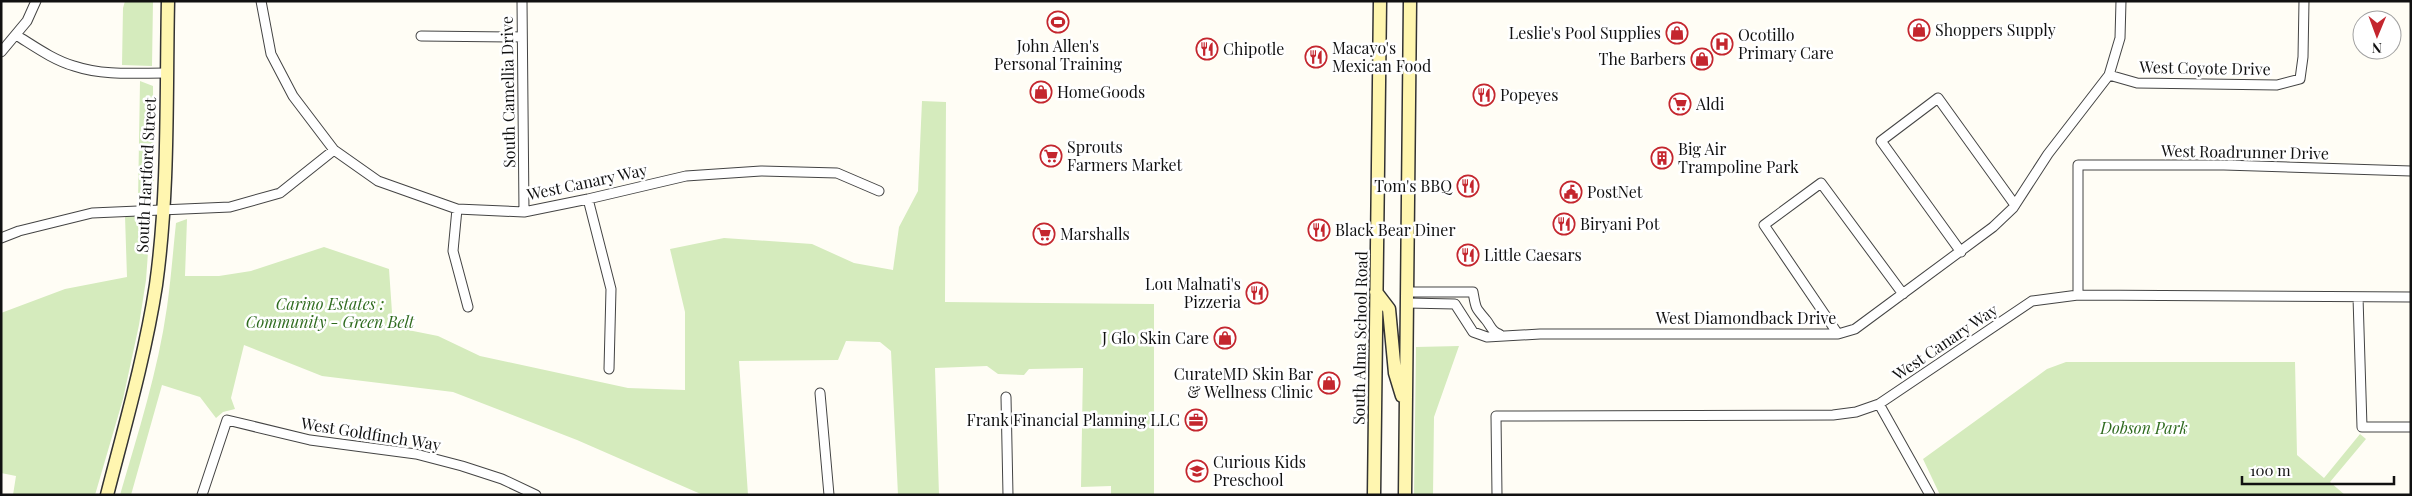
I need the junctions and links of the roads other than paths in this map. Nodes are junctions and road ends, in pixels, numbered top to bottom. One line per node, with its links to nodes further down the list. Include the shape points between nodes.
1 (36, 1): 9 (street)
2 (168, 1): 13 (main road, South Hartford Street)
3 (262, 1): 15 (street, West Canary Way, via 271,54 293,96)
4 (522, 1): 11 (street, South Camellia Drive)
5 (1380, 1): 25 (main road, South Alma School Road)
6 (1410, 1): 28 (main road)
7 (2121, 1): 14 (street, via 2120,38)
8 (2304, 1): 14 (street, West Coyote Drive, via 2304,57 2300,80 2277,84 2137,83)
9 (16, 35): 12 (street); 13 (street, via 73,66 107,73)
10 (421, 36): 11 (street)
11 (522, 37): 22 (street, South Camellia Drive)
12 (1, 52)
13 (166, 73): 20 (main road, South Hartford Street)
14 (2109, 75): 19 (street, West Diamondback Drive)
15 (334, 150): 20 (street, via 280,193 230,207); 21 (street, West Canary Way, via 378,181)
16 (2411, 170): 27 (street, West Roadrunner Drive, via 2078,165)
17 (879, 191): 18 (street, West Canary Way, via 837,174 761,171 686,176)
18 (588, 200): 22 (street, West Canary Way); 34 (street, via 611,289)
19 (2015, 205): 24 (street, West Diamondback Drive); 24 (street, via 1938,98 1881,141)
20 (164, 209): 23 (street, via 92,213); 40 (main road, South Hartford Street, via 156,285 139,375)
21 (457, 209): 22 (street, West Canary Way); 31 (street, via 453,251)
22 (524, 212)
23 (1, 238)
24 (1961, 252): 26 (street, West Diamondback Drive)
25 (1376, 292): 38 (main road, via 1389,309 1396,373); 45 (main road, South Alma School Road)
26 (1903, 294): 33 (street, West Diamondback Drive, via 1855,329); 33 (street, via 1821,183 1764,225)
27 (2078, 296): 29 (street, West Canary Way); 37 (street, West Canary Way, via 2032,301)
28 (1407, 297): 32 (street, West Diamondback Drive, via 1454,304 1473,332 1487,336); 32 (street, via 1473,292 1478,314); 38 (main road)
29 (2358, 297): 30 (street, West Canary Way); 39 (street, via 2362,427)
30 (2411, 297)
31 (468, 307)
32 (1499, 334): 33 (street, West Diamondback Drive)
33 (1838, 334)
34 (609, 369)
35 (820, 393): 43 (street)
36 (1006, 397): 44 (street)
37 (1879, 404): 47 (street, West Canary Way, via 1833,415 1496,416); 48 (street)
38 (1406, 411): 46 (main road)
39 (2411, 427)
40 (106, 495)
41 (202, 495): 42 (street, West Goldfinch Way, via 227,420 310,440 425,456 478,471)
42 (536, 495)
43 (829, 495)
44 (1008, 495)
45 (1374, 495)
46 (1405, 495)
47 (1497, 495)
48 (1930, 495)

